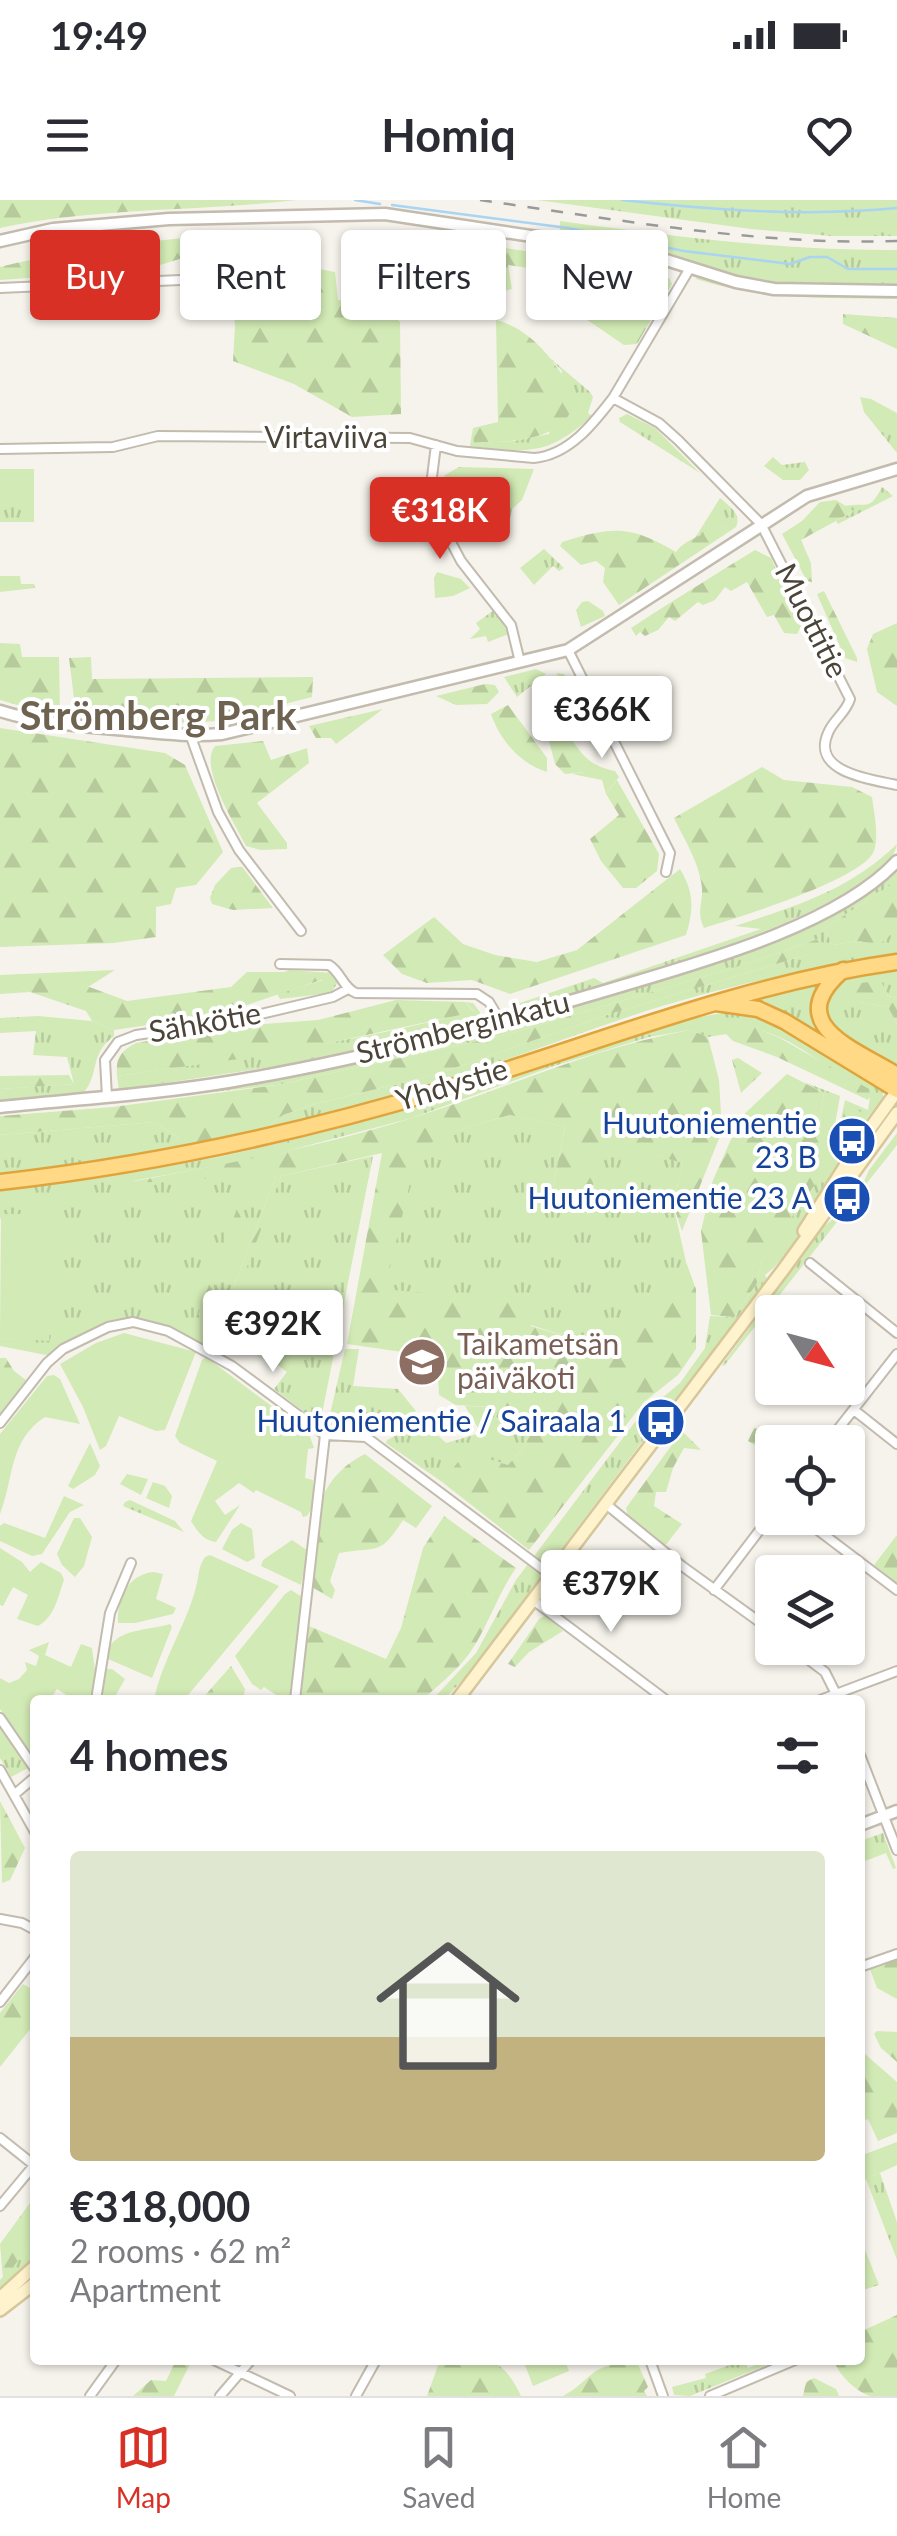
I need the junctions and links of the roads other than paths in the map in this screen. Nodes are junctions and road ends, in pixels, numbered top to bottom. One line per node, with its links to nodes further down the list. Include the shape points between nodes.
1 (0, 241): 2 (street, via 53,229 169,220 384,214 644,253)
2 (690, 268): 5 (street, via 774,289); 6 (street, Virtaviiva)
3 (180, 280): 4 (street)
4 (0, 288)
5 (897, 291)
6 (614, 398): 7 (street, Virtaviiva, via 576,439 546,457); 10 (street, via 678,440)
7 (436, 445): 8 (street, Virtaviiva, via 410,438 158,436 113,448); 12 (street, via 432,477 441,523 461,561 511,625)
8 (0, 449)
9 (897, 468): 10 (street, via 807,496)
10 (761, 524): 11 (street); 15 (street, Muottitie, via 850,699 827,734 832,762 856,776)
11 (568, 650): 12 (street); 17 (street, via 670,853)
12 (520, 662): 14 (street)
13 (0, 711): 14 (street)
14 (191, 737): 18 (street, via 218,812)
15 (897, 785)
16 (897, 861): 24 (street, Strömberginkatu, via 844,902 799,924 701,963)
17 (666, 872)
18 (301, 931)
19 (897, 962): 21 (highway, Yhdystie)
20 (280, 964): 22 (street, via 329,964)
21 (844, 970): 23 (highway, Yhdystie); 25 (highway, via 820,996 824,1027)
22 (348, 989): 24 (street, via 477,994); 27 (street, Sähkötie, via 118,1042 105,1060)
23 (710, 1002): 26 (highway, via 758,1009 784,1021); 30 (highway, Yhdystie, via 271,1138)
24 (501, 1022): 27 (street, Strömberginkatu, via 233,1081)
25 (897, 1074)
26 (897, 1091): 32 (main road, via 815,1210)
27 (107, 1096): 28 (street, Strömberginkatu)
28 (0, 1107)
29 (897, 1114): 32 (main road)
30 (0, 1182)
31 (810, 1262): 33 (street)
32 (784, 1270): 40 (main road)
33 (897, 1333)
34 (897, 1354): 35 (street)
35 (854, 1410): 37 (street); 39 (street)
36 (0, 1423): 38 (street, via 63,1349 133,1322 168,1331 232,1366)
37 (842, 1425)
38 (326, 1435): 44 (street, via 366,1437); 52 (street)
39 (897, 1444)
40 (607, 1504): 44 (main road); 45 (street)
41 (756, 1535): 45 (street)
42 (824, 1535): 46 (street)
43 (131, 1563): 51 (street, via 110,1614)
44 (552, 1576): 47 (main road)
45 (714, 1590): 48 (street)
46 (897, 1590)
47 (533, 1600): 53 (main road); 54 (street)
48 (755, 1620)
49 (816, 1665): 55 (street)
50 (897, 1671): 56 (street)
51 (97, 1695)
52 (296, 1695)
53 (460, 1695)
54 (659, 1695)
55 (836, 1695)
56 (842, 1695)
57 (0, 1718): 58 (street)
58 (30, 1762)
59 (865, 1767): 64 (street)
60 (0, 1770): 62 (street)
61 (30, 1781): 62 (street)
62 (15, 1794): 65 (street)
63 (897, 1810): 64 (street)
64 (884, 1816): 66 (street); 67 (street)
65 (30, 1822)
66 (865, 1823)
67 (897, 1850)
68 (0, 1920): 69 (street)
69 (30, 1929)
70 (897, 1954): 72 (street)
71 (30, 1963): 73 (street)
72 (865, 1966)
73 (0, 2002)
74 (0, 2138): 75 (street)
75 (30, 2161)
76 (30, 2171): 77 (street)
77 (0, 2206)
78 (30, 2271): 80 (main road)
79 (30, 2287): 81 (main road)
80 (0, 2298)
81 (0, 2310)
82 (112, 2365): 89 (street)
83 (223, 2365): 88 (street)
84 (248, 2365): 88 (street)
85 (373, 2365): 92 (street)
86 (652, 2365): 93 (street)
87 (783, 2365): 94 (street)
88 (240, 2374): 90 (street); 91 (street)
89 (90, 2396)
90 (220, 2396)
91 (290, 2396)
92 (356, 2396)
93 (663, 2396)
94 (710, 2396)

